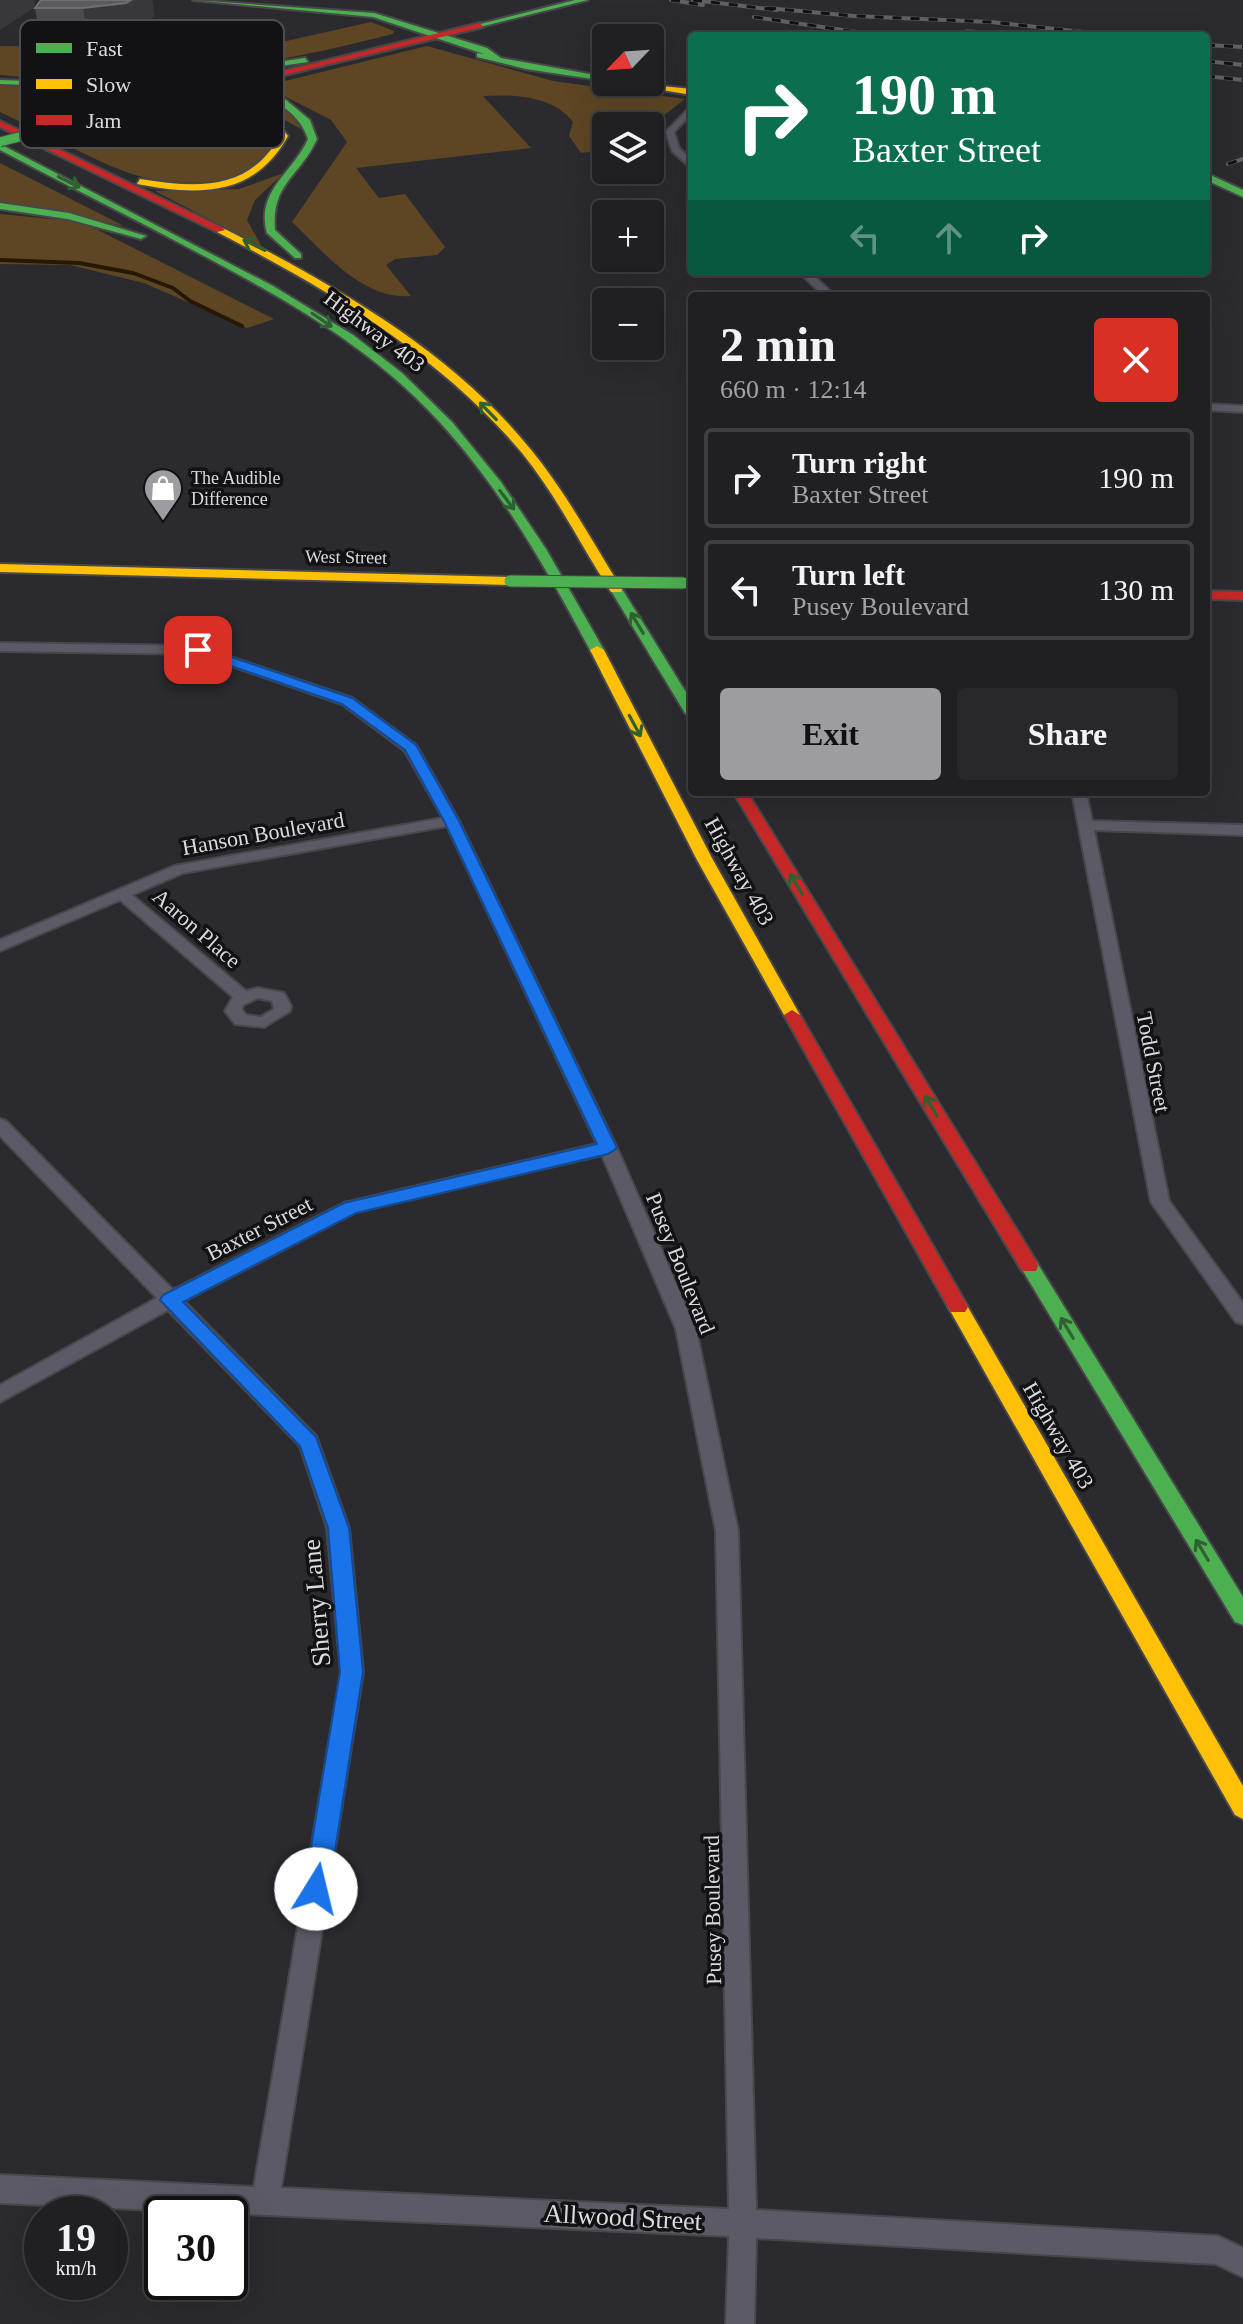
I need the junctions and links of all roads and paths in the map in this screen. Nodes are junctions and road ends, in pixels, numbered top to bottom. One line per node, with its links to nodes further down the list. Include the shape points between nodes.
1 (197, 0): 4 (main road, via 374,15)
2 (544, 0): 4 (main road)
3 (584, 0): 4 (main road)
4 (427, 33): 5 (main road); 8 (main road); 9 (main road, via 526,67)
5 (305, 60): 6 (main road); 7 (main road)
6 (284, 63)
7 (284, 66)
8 (284, 69)
9 (592, 77)
10 (0, 82): 11 (main road)
11 (20, 83)
12 (664, 88): 13 (main road)
13 (688, 91)
14 (284, 103): 32 (main road, via 310,123 313,144 271,198 266,224)
15 (688, 112): 25 (street, via 670,132 675,149)
16 (0, 124): 19 (main road, Highway 403)
17 (20, 131): 18 (main road)
18 (0, 134)
19 (20, 134)
20 (20, 137): 21 (main road, bridge)
21 (0, 144): 30 (main road, Highway 403, one-way to 30)
22 (48, 148): 24 (main road, Highway 403)
23 (281, 148): 24 (main road, via 268,166 243,178 177,187 135,181)
24 (58, 153): 32 (main road, Highway 403, one-way to 24, via 262,248)
25 (688, 162)
26 (1210, 178): 27 (main road)
27 (1243, 194)
28 (0, 206): 30 (main road, via 116,228)
29 (808, 276): 31 (street)
30 (276, 291): 55 (main road, Highway 403, one-way to 55, via 374,355 423,398 518,515 702,853)
31 (826, 292)
32 (342, 294): 40 (main road, Highway 403, one-way to 32, via 519,444 456,378)
33 (1210, 407): 34 (street)
34 (1243, 409)
35 (0, 568): 36 (main road, West Street, bridge)
36 (688, 584)
37 (1210, 595): 38 (main road)
38 (1243, 596)
39 (2, 652): 43 (street, Pusey Boulevard, via 198,650 347,701 411,748)
40 (688, 707)
41 (742, 796): 54 (main road, Highway 403, one-way to 41)
42 (1080, 796): 44 (street, Todd Street)
43 (452, 821): 46 (street, Hanson Boulevard, via 179,869); 50 (street, Pusey Boulevard)
44 (1084, 825): 45 (street); 52 (street, Todd Street, via 1160,1202)
45 (1243, 830)
46 (121, 893): 47 (street, Hanson Boulevard); 48 (street, Aaron Place)
47 (0, 946)
48 (243, 997)
49 (0, 1125): 51 (street, Sherry Lane)
50 (608, 1148): 51 (street, Baxter Street, via 351,1207); 58 (street, Pusey Boulevard, via 686,1329 727,1531)
51 (170, 1300): 53 (street, Baxter Street); 57 (street, Sherry Lane, via 309,1442 338,1528 352,1672)
52 (1243, 1317)
53 (0, 1394)
54 (1243, 1616)
55 (1243, 1808)
56 (0, 2189): 57 (street, Allwood Street)
57 (266, 2199): 58 (street, Allwood Street)
58 (743, 2223): 59 (street, Allwood Street, via 1218,2250); 60 (street, Pusey Boulevard)
59 (1243, 2263)
60 (740, 2324)

